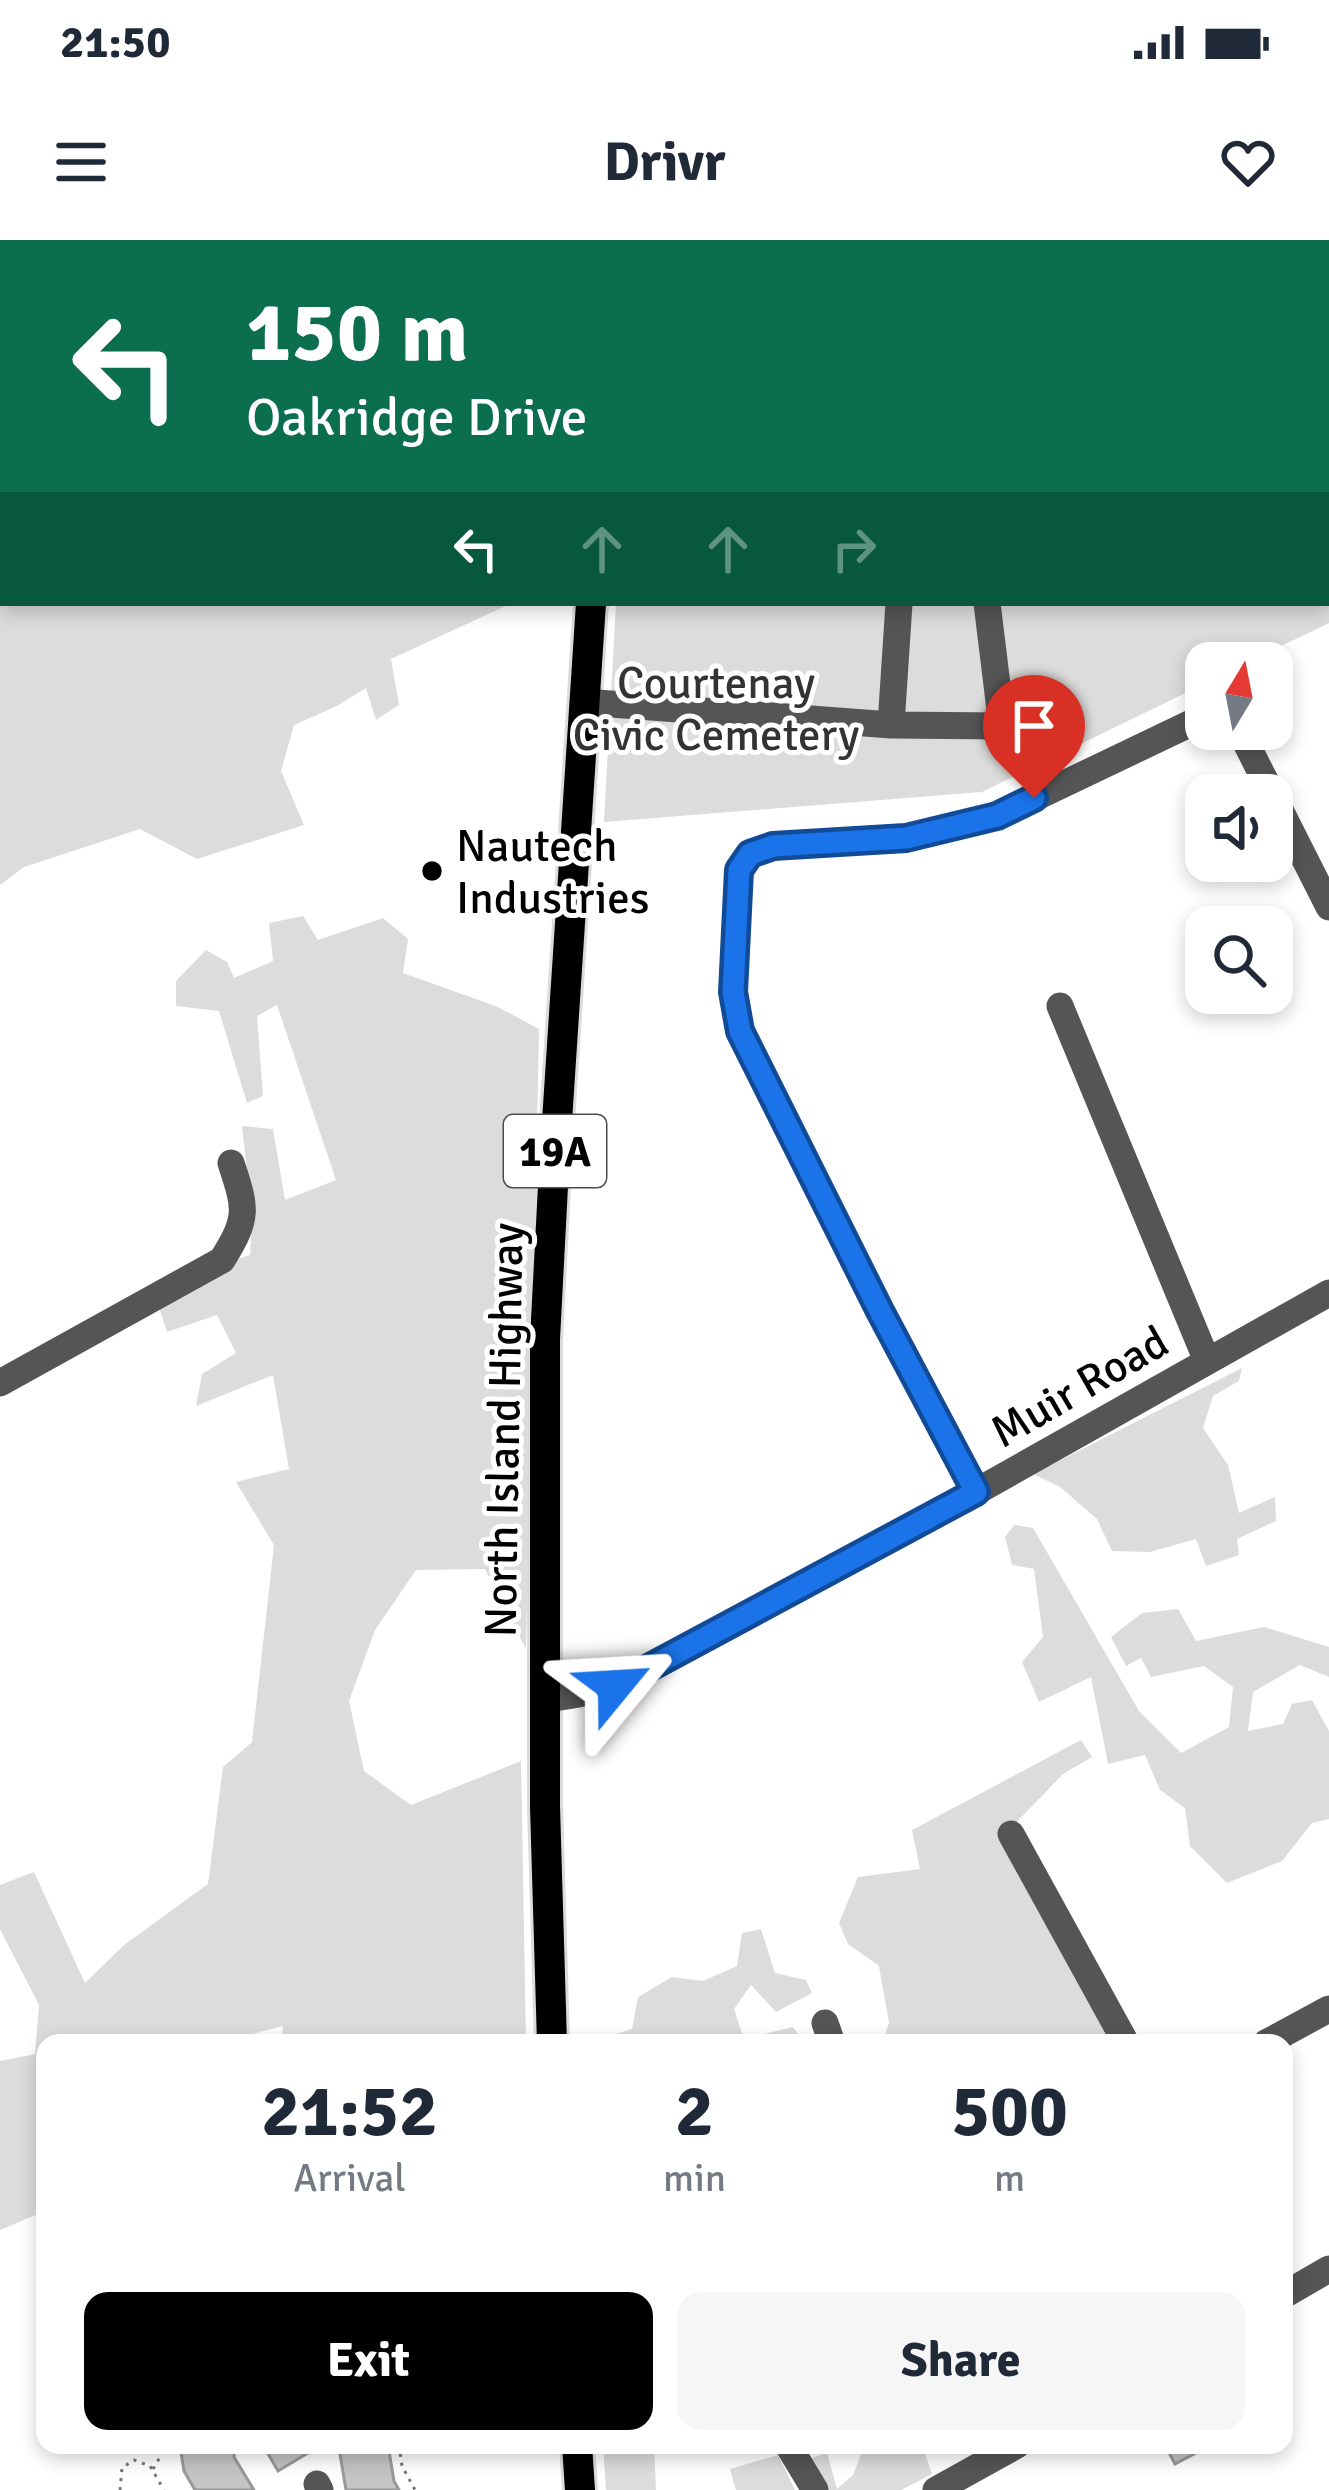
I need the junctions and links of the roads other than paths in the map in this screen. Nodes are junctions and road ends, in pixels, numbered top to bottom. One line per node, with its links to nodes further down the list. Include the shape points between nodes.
1 (591, 606): 4 (main road, North Island Highway / 19A)
2 (899, 606): 5 (street)
3 (987, 606): 5 (street, via 1002,726)
4 (584, 702): 5 (street); 15 (main road, North Island Highway / 19A, via 545,1339)
5 (891, 725)
6 (1185, 726): 14 (street, via 997,816 906,838 773,846 750,854 739,870 733,992 740,1031)
7 (1250, 750): 8 (street)
8 (1329, 907)
9 (1060, 1006): 12 (street)
10 (231, 1162): 13 (street, via 244,1203 222,1260)
11 (1329, 1293): 12 (street, Muir Road)
12 (1207, 1361): 14 (street, Muir Road)
13 (0, 1383)
14 (976, 1492): 15 (street, Muir Road, via 615,1686)
15 (545, 1699): 18 (main road, North Island Highway / 19A)
16 (1011, 1834): 19 (street)
17 (1329, 2009): 20 (street)
18 (551, 2034)
19 (1121, 2034)
20 (1283, 2034)
21 (1329, 2269): 22 (street)
22 (1293, 2290)
23 (578, 2454): 26 (main road)
24 (793, 2454): 27 (street)
25 (1000, 2454): 28 (street)
26 (580, 2490)
27 (815, 2490)
28 (936, 2490)

